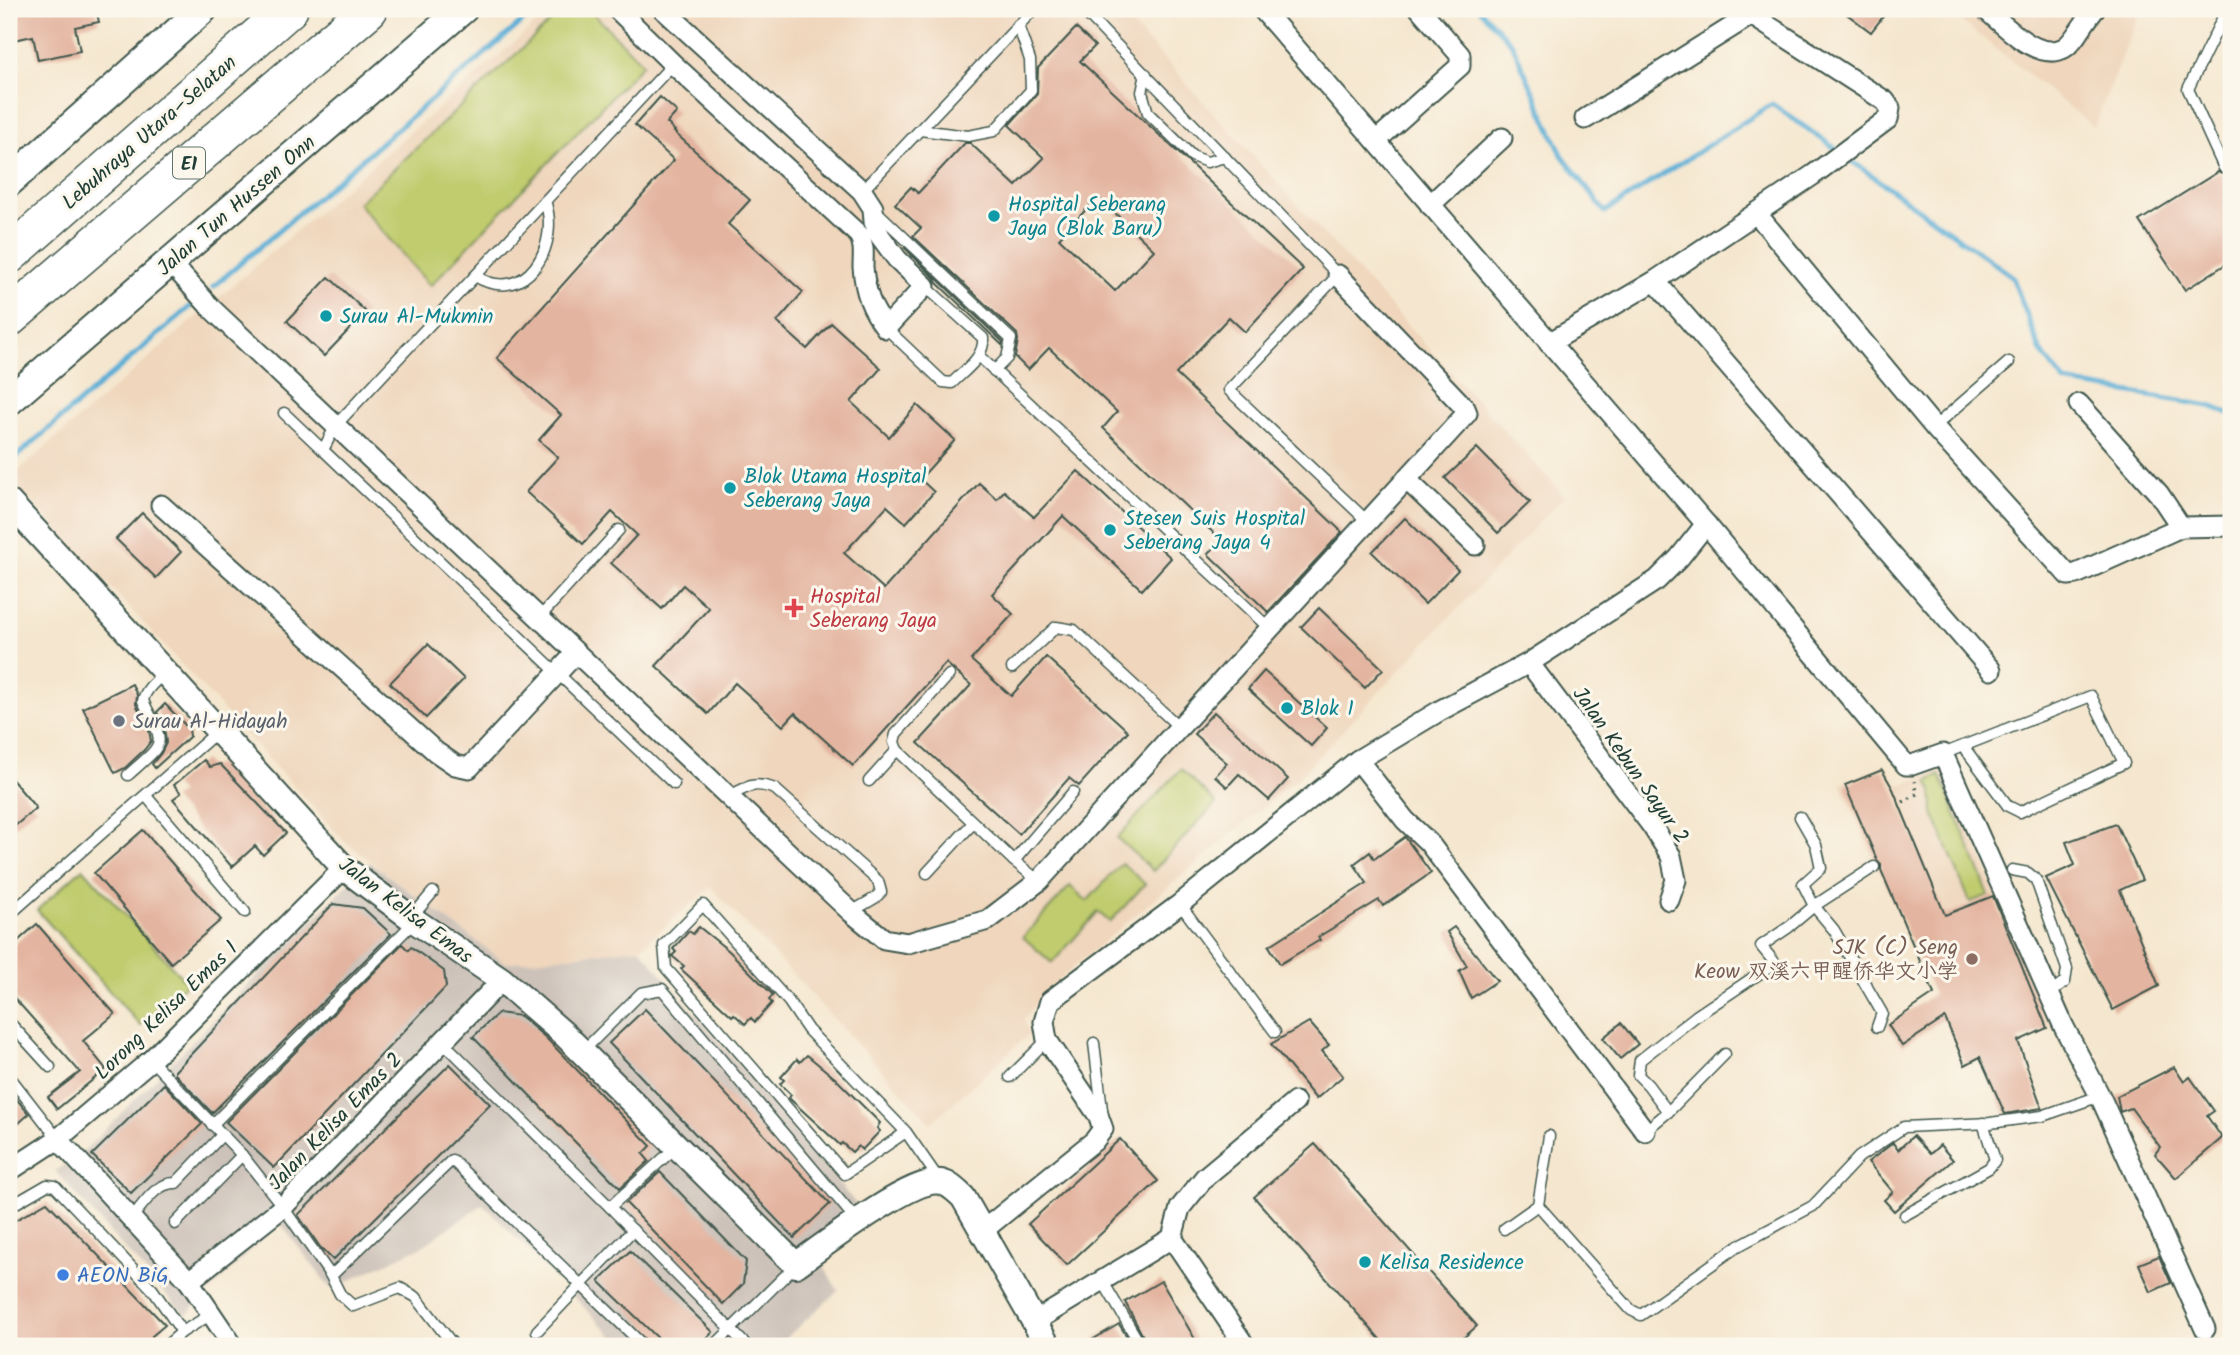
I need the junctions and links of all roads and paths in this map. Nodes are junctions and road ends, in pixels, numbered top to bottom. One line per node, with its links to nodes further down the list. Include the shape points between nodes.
1 (289, 9): 33 (highway, Lebuhraya Utara–Selatan / E1)
2 (369, 9): 39 (highway, E1)
3 (463, 9): 34 (main road, Jalan Tun Hussen Onn)
4 (617, 9): 17 (street)
5 (663, 9): 16 (street)
6 (1034, 9): 15 (lane)
7 (1082, 9): 18 (lane)
8 (1262, 9): 23 (street)
9 (1420, 9): 23 (street, via 1460,55 1460,66)
10 (1985, 9): 11 (street, via 2032,47 2045,52 2065,47)
11 (2095, 9)
12 (1747, 12): 19 (street); 32 (street, via 1890,108 1888,119)
13 (189, 13): 27 (main road)
14 (2227, 14): 26 (lane, via 2189,89)
15 (1018, 25): 20 (lane); 20 (lane, via 1030,60 1031,90 994,131 968,136)
16 (695, 39): 17 (street); 21 (street)
17 (673, 64): 25 (street); 29 (lane)
18 (1146, 74): 24 (lane); 24 (lane, via 1142,92 1148,113 1192,156 1207,162)
19 (1585, 119)
20 (920, 130): 28 (lane)
21 (802, 138): 25 (street); 28 (street)
22 (1502, 138): 30 (street)
23 (1377, 141): 30 (street)
24 (1224, 157): 35 (lane)
25 (779, 162): 40 (street, via 859,235 864,244 865,288 873,312)
26 (2224, 168)
27 (9, 182)
28 (862, 191): 31 (street)
29 (545, 201): 36 (lane); 36 (lane, via 550,229 542,261 518,282 486,283)
30 (1430, 205): 41 (street)
31 (873, 208): 38 (street, via 880,236); 44 (lane, via 1011,339 1007,358)
32 (1756, 213): 37 (street); 49 (street)
33 (9, 255)
34 (170, 262): 45 (main road, Jalan Tun Hussen Onn); 48 (street, via 212,309)
35 (1338, 275): 51 (street, via 1467,413); 54 (lane, via 1229,390)
36 (475, 276): 48 (lane)
37 (1655, 281): 41 (street); 65 (street)
38 (925, 286): 40 (street); 42 (lane, via 983,338)
39 (9, 318)
40 (886, 328): 42 (lane, via 943,382 952,383)
41 (1549, 343): 55 (street)
42 (979, 356): 44 (lane)
43 (2009, 362): 49 (lane)
44 (994, 371): 61 (lane)
45 (9, 401)
46 (2079, 404): 57 (street, via 2159,494)
47 (284, 413): 50 (lane)
48 (337, 425): 50 (lane); 60 (street)
49 (1934, 427): 57 (street, via 2068,575)
50 (323, 450): 67 (lane)
51 (1406, 479): 54 (street); 59 (street)
52 (9, 502): 66 (street, Jalan Kelisa Emas)
53 (161, 505): 67 (street, via 455,765 469,768)
54 (1367, 521): 61 (street)
55 (1706, 524): 63 (street, via 1657,580); 75 (street, via 1906,765)
56 (2231, 526): 57 (street)
57 (2181, 527)
58 (619, 530): 60 (lane)
59 (1475, 545)
60 (539, 618): 62 (street)
61 (1269, 628): 69 (street)
62 (576, 653): 67 (street); 81 (street)
63 (1529, 663): 74 (street); 92 (street, Jalan Kebun Sayur 2, via 1671,856 1676,880)
64 (1012, 668): 69 (lane, via 1056,627 1074,630)
65 (1991, 670)
66 (165, 673): 70 (street, Jalan Kelisa Emas); 76 (lane, via 143,701 160,742)
67 (556, 673): 78 (lane)
68 (949, 675): 72 (lane, via 896,734)
69 (1178, 726): 90 (street)
70 (219, 731): 80 (lane); 87 (street, Jalan Kelisa Emas)
71 (1963, 746): 71 (lane, via 2091,696 2124,763 2020,812 2008,806); 73 (lane)
72 (897, 750): 77 (lane); 84 (lane)
73 (1943, 754): 75 (street); 100 (street)
74 (1358, 760): 93 (street); 120 (street, via 1405,820 1430,843)
75 (1912, 765): 82 (path, via 1917,794)
76 (128, 775)
77 (869, 781)
78 (674, 784)
79 (1073, 792): 85 (lane)
80 (146, 796): 95 (lane); 97 (lane)
81 (728, 797): 96 (street); 96 (lane, via 759,783 775,789 878,881 881,892)
82 (1903, 802)
83 (1800, 817): 94 (lane, via 1816,845 1821,868 1803,884)
84 (973, 823): 85 (lane); 89 (lane)
85 (1014, 861): 90 (lane)
86 (1874, 867): 94 (lane)
87 (344, 868): 98 (street, Jalan Kelisa Emas); 109 (street, Lorong Kelisa Emas 1)
88 (2012, 870): 100 (lane, via 2036,880 2067,969 2065,982)
89 (927, 873)
90 (1038, 881): 96 (street, via 988,920 908,943 884,939)
91 (433, 891): 98 (lane)
92 (1669, 900)
93 (1180, 904): 103 (lane); 104 (street, via 1050,1001 1044,1022)
94 (1814, 906): 102 (lane, via 1834,930 1882,1013); 115 (lane, via 1761,946 1774,963 1640,1060 1638,1075)
95 (245, 912)
96 (850, 912)
97 (9, 915)
98 (413, 920): 99 (street, Jalan Kelisa Emas); 117 (lane)
99 (502, 980): 105 (street, Jalan Kelisa Emas 2); 107 (street, Jalan Kelisa Emas)
100 (2050, 994): 113 (street)
101 (9, 1022): 110 (lane)
102 (1877, 1027)
103 (1275, 1032)
104 (1047, 1040): 112 (lane); 118 (street)
105 (443, 1042): 130 (street, Jalan Kelisa Emas 2); 131 (lane)
106 (1094, 1043): 118 (lane)
107 (581, 1052): 124 (street, Jalan Kelisa Emas); 134 (lane, via 640,993 663,989)
108 (1725, 1054): 115 (lane)
109 (151, 1060): 117 (lane); 123 (street, Lorong Kelisa Emas 1)
110 (50, 1067)
111 (9, 1076): 123 (lane)
112 (1010, 1077)
113 (2100, 1096): 116 (lane, via 2042,1116); 148 (street)
114 (1295, 1101): 139 (street, via 1205,1177 1180,1208)
115 (1668, 1112): 120 (lane)
116 (1983, 1123): 128 (lane, via 1904,1127 1859,1157 1813,1206 1738,1246 1641,1315 1631,1310); 132 (lane, via 1995,1160 1989,1168)
117 (212, 1125): 121 (lane)
118 (1103, 1129): 138 (street)
119 (906, 1132): 119 (lane, via 845,1174 666,968 664,945 704,905 808,1030); 127 (lane)
120 (1645, 1132)
121 (222, 1135): 125 (lane); 133 (lane, via 176,1183 159,1187)
122 (1549, 1136): 128 (lane)
123 (58, 1139): 126 (street, Lorong Kelisa Emas 1); 133 (street)
124 (677, 1147): 131 (lane); 140 (street, Jalan Kelisa Emas)
125 (242, 1155): 130 (lane); 135 (lane)
126 (9, 1171)
127 (940, 1181): 134 (street, via 926,1182); 138 (street, via 963,1197)
128 (1538, 1205): 136 (lane)
129 (9, 1207): 150 (lane, via 47,1185 55,1186 153,1290)
130 (283, 1207): 141 (lane); 143 (street, Jalan Kelisa Emas 2)
131 (610, 1207): 137 (lane)
132 (1905, 1214)
133 (131, 1219): 143 (street)
134 (857, 1221): 140 (street)
135 (175, 1224)
136 (1504, 1229)
137 (633, 1230): 144 (lane); 147 (lane)
138 (981, 1232): 146 (street)
139 (1172, 1238): 142 (street); 159 (street)
140 (796, 1265): 147 (lane)
141 (331, 1276): 144 (lane, via 452,1160); 153 (lane, via 353,1306 400,1288 416,1297)
142 (1102, 1280): 146 (street); 158 (lane)
143 (189, 1281): 145 (street)
144 (580, 1285): 149 (lane); 154 (lane)
145 (210, 1315): 150 (lane); 152 (street)
146 (1034, 1322): 157 (street)
147 (731, 1328): 155 (lane); 156 (lane)
148 (2205, 1329)
149 (537, 1331)
150 (182, 1332): 151 (lane)
151 (166, 1346)
152 (233, 1346)
153 (454, 1346)
154 (644, 1346)
155 (714, 1346)
156 (747, 1346)
157 (1048, 1346)
158 (1141, 1346)
159 (1245, 1346)

